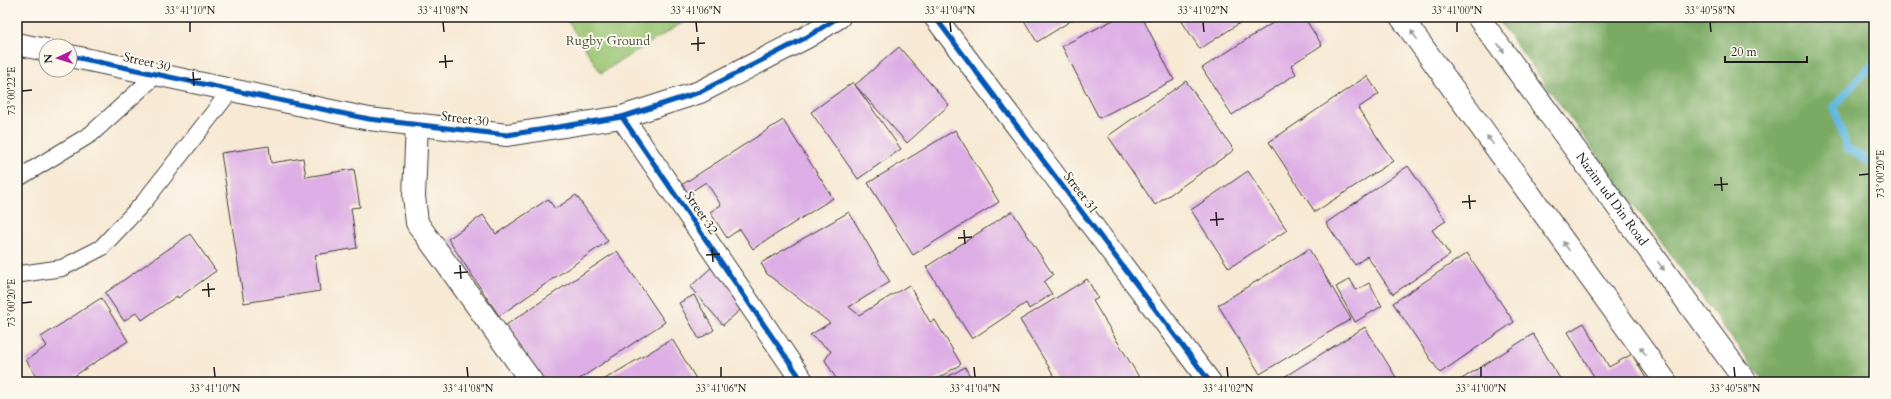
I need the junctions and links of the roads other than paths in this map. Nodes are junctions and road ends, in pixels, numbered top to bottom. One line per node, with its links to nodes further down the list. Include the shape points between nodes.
1 (839, 17): 10 (street, Street 30, via 808,37 700,92)
2 (935, 17): 16 (street, Street 31)
3 (1401, 17): 17 (street, one-way to 3)
4 (1478, 17): 18 (street, Nazim ud Din Road, one-way to 18)
5 (17, 44): 6 (street)
6 (38, 48)
7 (78, 58): 8 (street, Street 30)
8 (156, 75): 9 (street, Street 30); 12 (lane, via 91,134)
9 (231, 90): 11 (street, Street 30, via 369,119); 13 (lane, via 144,202 101,248 62,268)
10 (622, 117): 11 (street, Street 30, via 507,135); 15 (street, Street 32)
11 (417, 124): 14 (street, via 414,196 417,223)
12 (17, 179)
13 (17, 273)
14 (532, 382)
15 (803, 382)
16 (1210, 382)
17 (1666, 382)
18 (1746, 382)

